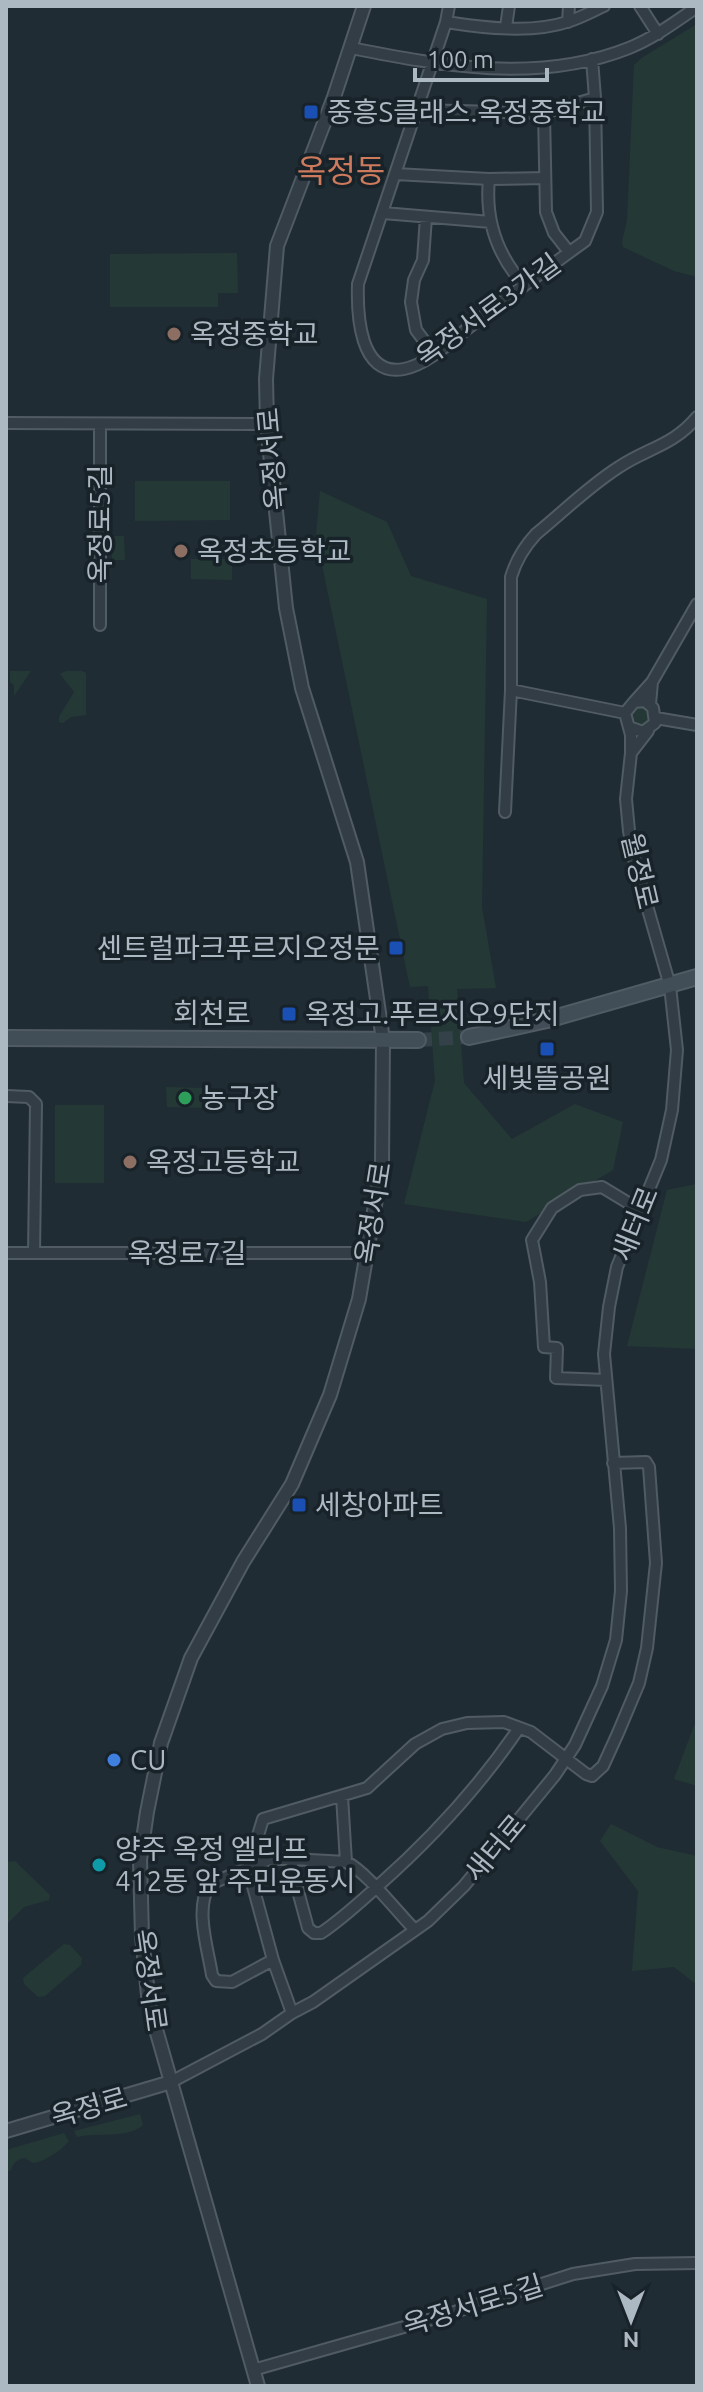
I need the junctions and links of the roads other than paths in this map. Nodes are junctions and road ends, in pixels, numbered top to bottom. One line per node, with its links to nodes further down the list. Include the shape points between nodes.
1 (364, 6): 12 (street, 옥정서로)
2 (449, 6): 8 (street, 옥정서로3가길)
3 (509, 6): 10 (street)
4 (569, 6): 9 (street)
5 (604, 6): 9 (street)
6 (640, 6): 11 (street)
7 (697, 7): 11 (street)
8 (446, 22): 10 (street); 14 (street, 옥정서로3가길)
9 (568, 22): 10 (street)
10 (506, 27)
11 (658, 34): 13 (street)
12 (351, 48): 14 (street); 30 (street, 옥정서로, via 277,246)
13 (592, 59): 14 (street, via 526,70); 15 (street, 옥정서로3가길)
14 (431, 63): 16 (street, 옥정서로3가길)
15 (595, 98): 17 (street); 24 (street, 옥정서로3가길, via 597,212 585,241)
16 (415, 110): 17 (street); 18 (street, 옥정서로3가길)
17 (544, 113): 19 (street)
18 (395, 174): 20 (street); 21 (street, 옥정서로3가길)
19 (545, 178): 20 (street); 24 (street, via 546,212)
20 (489, 179): 23 (street)
21 (383, 213): 22 (street); 26 (street, 옥정서로3가길, via 358,284 365,347 381,365 394,369)
22 (426, 217): 23 (street); 26 (street, via 423,260 411,302 416,330)
23 (491, 222): 25 (street, via 507,266)
24 (569, 252): 25 (street, 옥정서로3가길)
25 (524, 285): 26 (street, 옥정서로3가길)
26 (434, 354)
27 (697, 417): 34 (street, via 664,446 615,469 526,545 511,577)
28 (6, 423): 29 (street, 옥정로5길)
29 (100, 424): 30 (street, 옥정로5길); 32 (street, 옥정로5길)
30 (267, 424): 48 (street, 옥정서로, via 286,608 302,688 357,862)
31 (697, 604): 33 (street)
32 (100, 625)
33 (652, 682): 35 (street); 36 (street)
34 (511, 690): 37 (street); 43 (street)
35 (634, 702): 36 (street); 37 (street)
36 (650, 704): 38 (street)
37 (625, 713): 40 (street)
38 (656, 718): 39 (street); 41 (street)
39 (697, 725)
40 (629, 727): 41 (street); 42 (street, 월정로)
41 (648, 731): 42 (street)
42 (631, 753): 45 (street, 월정로, via 629,831)
43 (505, 812)
44 (697, 977): 45 (main road)
45 (670, 986): 46 (main road); 51 (street, 새터로, via 677,1050 672,1110 661,1160)
46 (469, 1037)
47 (6, 1038): 48 (main road, 회천로)
48 (383, 1040): 49 (main road, 회천로); 54 (street, 옥정서로, via 382,1164)
49 (418, 1040)
50 (6, 1096): 53 (street, via 34,1099 37,1109)
51 (640, 1210): 55 (street, 새터로, via 617,1267 604,1354); 55 (street, via 602,1187 580,1190 552,1208 532,1240 544,1347 557,1348 556,1378)
52 (6, 1253): 53 (street, 옥정로7길)
53 (34, 1253): 54 (street, 옥정로7길)
54 (368, 1253): 67 (street, 옥정서로, via 330,1395 309,1447 207,1625 161,1743 144,1828 140,1901 149,2005)
55 (606, 1380): 56 (street, 새터로)
56 (613, 1463): 58 (street, 새터로, via 620,1528 616,1640 602,1686); 58 (street, via 639,1461 649,1467 656,1563 647,1648 639,1683 603,1766 592,1776)
57 (519, 1728): 58 (street); 59 (street, via 486,1721 442,1729 415,1744 367,1788); 63 (street, 새터로, via 454,1812)
58 (566, 1759): 64 (street, 새터로, via 464,1886)
59 (342, 1796): 61 (street); 62 (street, via 263,1819)
60 (292, 1859): 61 (street); 62 (street, via 270,1859); 63 (street, 새터로, via 304,1917 314,1933 328,1929)
61 (346, 1862): 63 (street)
62 (248, 1868): 65 (street); 65 (street, via 210,1884 204,1892 212,1975 216,1981 232,1982)
63 (375, 1888): 64 (street)
64 (415, 1930): 66 (street, 새터로)
65 (273, 1960): 66 (street)
66 (292, 2013): 67 (street, 새터로)
67 (171, 2082): 68 (street, 옥정로); 70 (street, 옥정서로)
68 (6, 2131)
69 (697, 2263): 70 (street, 옥정서로5길, via 635,2264 573,2274)
70 (253, 2370): 71 (street, 옥정서로)
71 (258, 2386)

